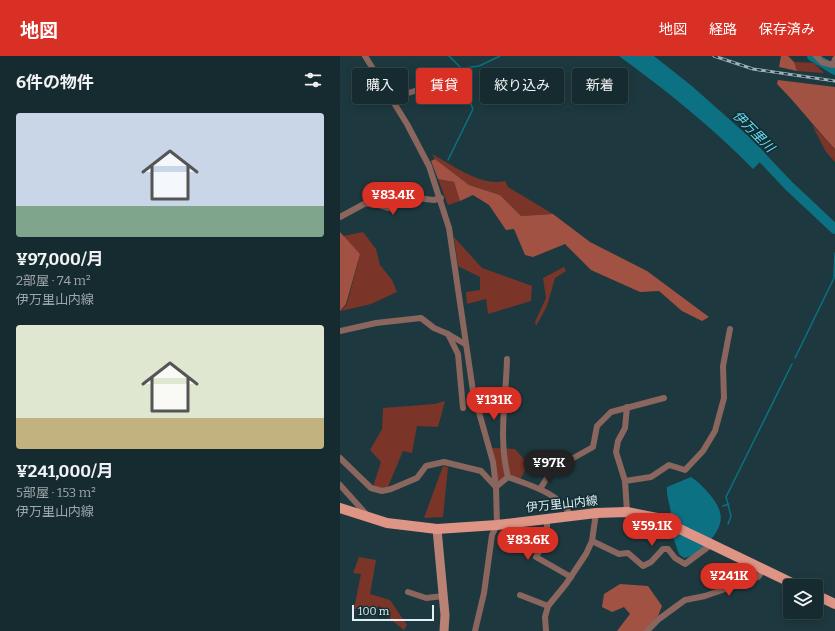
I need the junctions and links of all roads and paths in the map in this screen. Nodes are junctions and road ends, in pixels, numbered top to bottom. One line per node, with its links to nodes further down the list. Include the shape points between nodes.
1 (365, 56): 4 (street)
2 (816, 56): 3 (street, via 822,62 833,65)
3 (835, 59)
4 (373, 68)
5 (395, 104): 6 (street, via 429,166)
6 (441, 198): 7 (street, via 434,200 408,197 388,208 372,203 364,204); 11 (street, via 449,228 463,312)
7 (340, 217)
8 (730, 329): 18 (street, via 723,366 724,398 710,443 685,470 669,465 651,477)
9 (340, 331): 10 (street, via 376,322 415,317)
10 (448, 334): 11 (street); 15 (street, via 458,354)
11 (465, 344): 20 (street, via 473,391 493,462)
12 (507, 359): 17 (street, via 503,447)
13 (664, 398): 14 (street)
14 (627, 407): 18 (street, via 625,428 616,452); 21 (street, via 611,412 597,426 593,447 552,470)
15 (463, 408)
16 (340, 458): 20 (street, via 371,488 382,491 417,478 426,466 444,462 481,471)
17 (508, 477): 20 (street); 21 (street)
18 (625, 481): 23 (street)
19 (340, 485): 27 (street)
20 (496, 487): 28 (street)
21 (540, 489): 25 (street, via 566,506)
22 (340, 508): 27 (main road, 伊万里山内線)
23 (627, 512): 24 (main road, 伊万里山内線); 31 (main road, 伊万里山内線, via 657,518)
24 (596, 513): 25 (main road, 伊万里山内線); 30 (street)
25 (570, 516): 26 (main road, 伊万里山内線)
26 (547, 518): 28 (main road, 伊万里山内線); 33 (street, via 547,538 536,557)
27 (370, 519): 29 (main road, 伊万里山内線)
28 (497, 525): 29 (main road, 伊万里山内線); 42 (street, via 492,535 484,594)
29 (437, 528): 37 (main road)
30 (592, 541): 31 (street, via 619,554 628,553 642,566 651,562 663,549 668,549 675,558 685,564); 33 (street)
31 (712, 544): 32 (main road, 伊万里山内線)
32 (764, 569): 34 (main road, 伊万里山内線); 44 (street, via 758,577 685,600 659,619)
33 (570, 577): 40 (street)
34 (784, 579)
35 (408, 592): 37 (street, via 426,598)
36 (520, 595): 40 (street)
37 (444, 596): 41 (main road)
38 (823, 598): 39 (main road)
39 (835, 604)
40 (548, 606): 43 (street, via 545,617)
41 (444, 631)
42 (475, 631)
43 (546, 631)
44 (648, 631)

